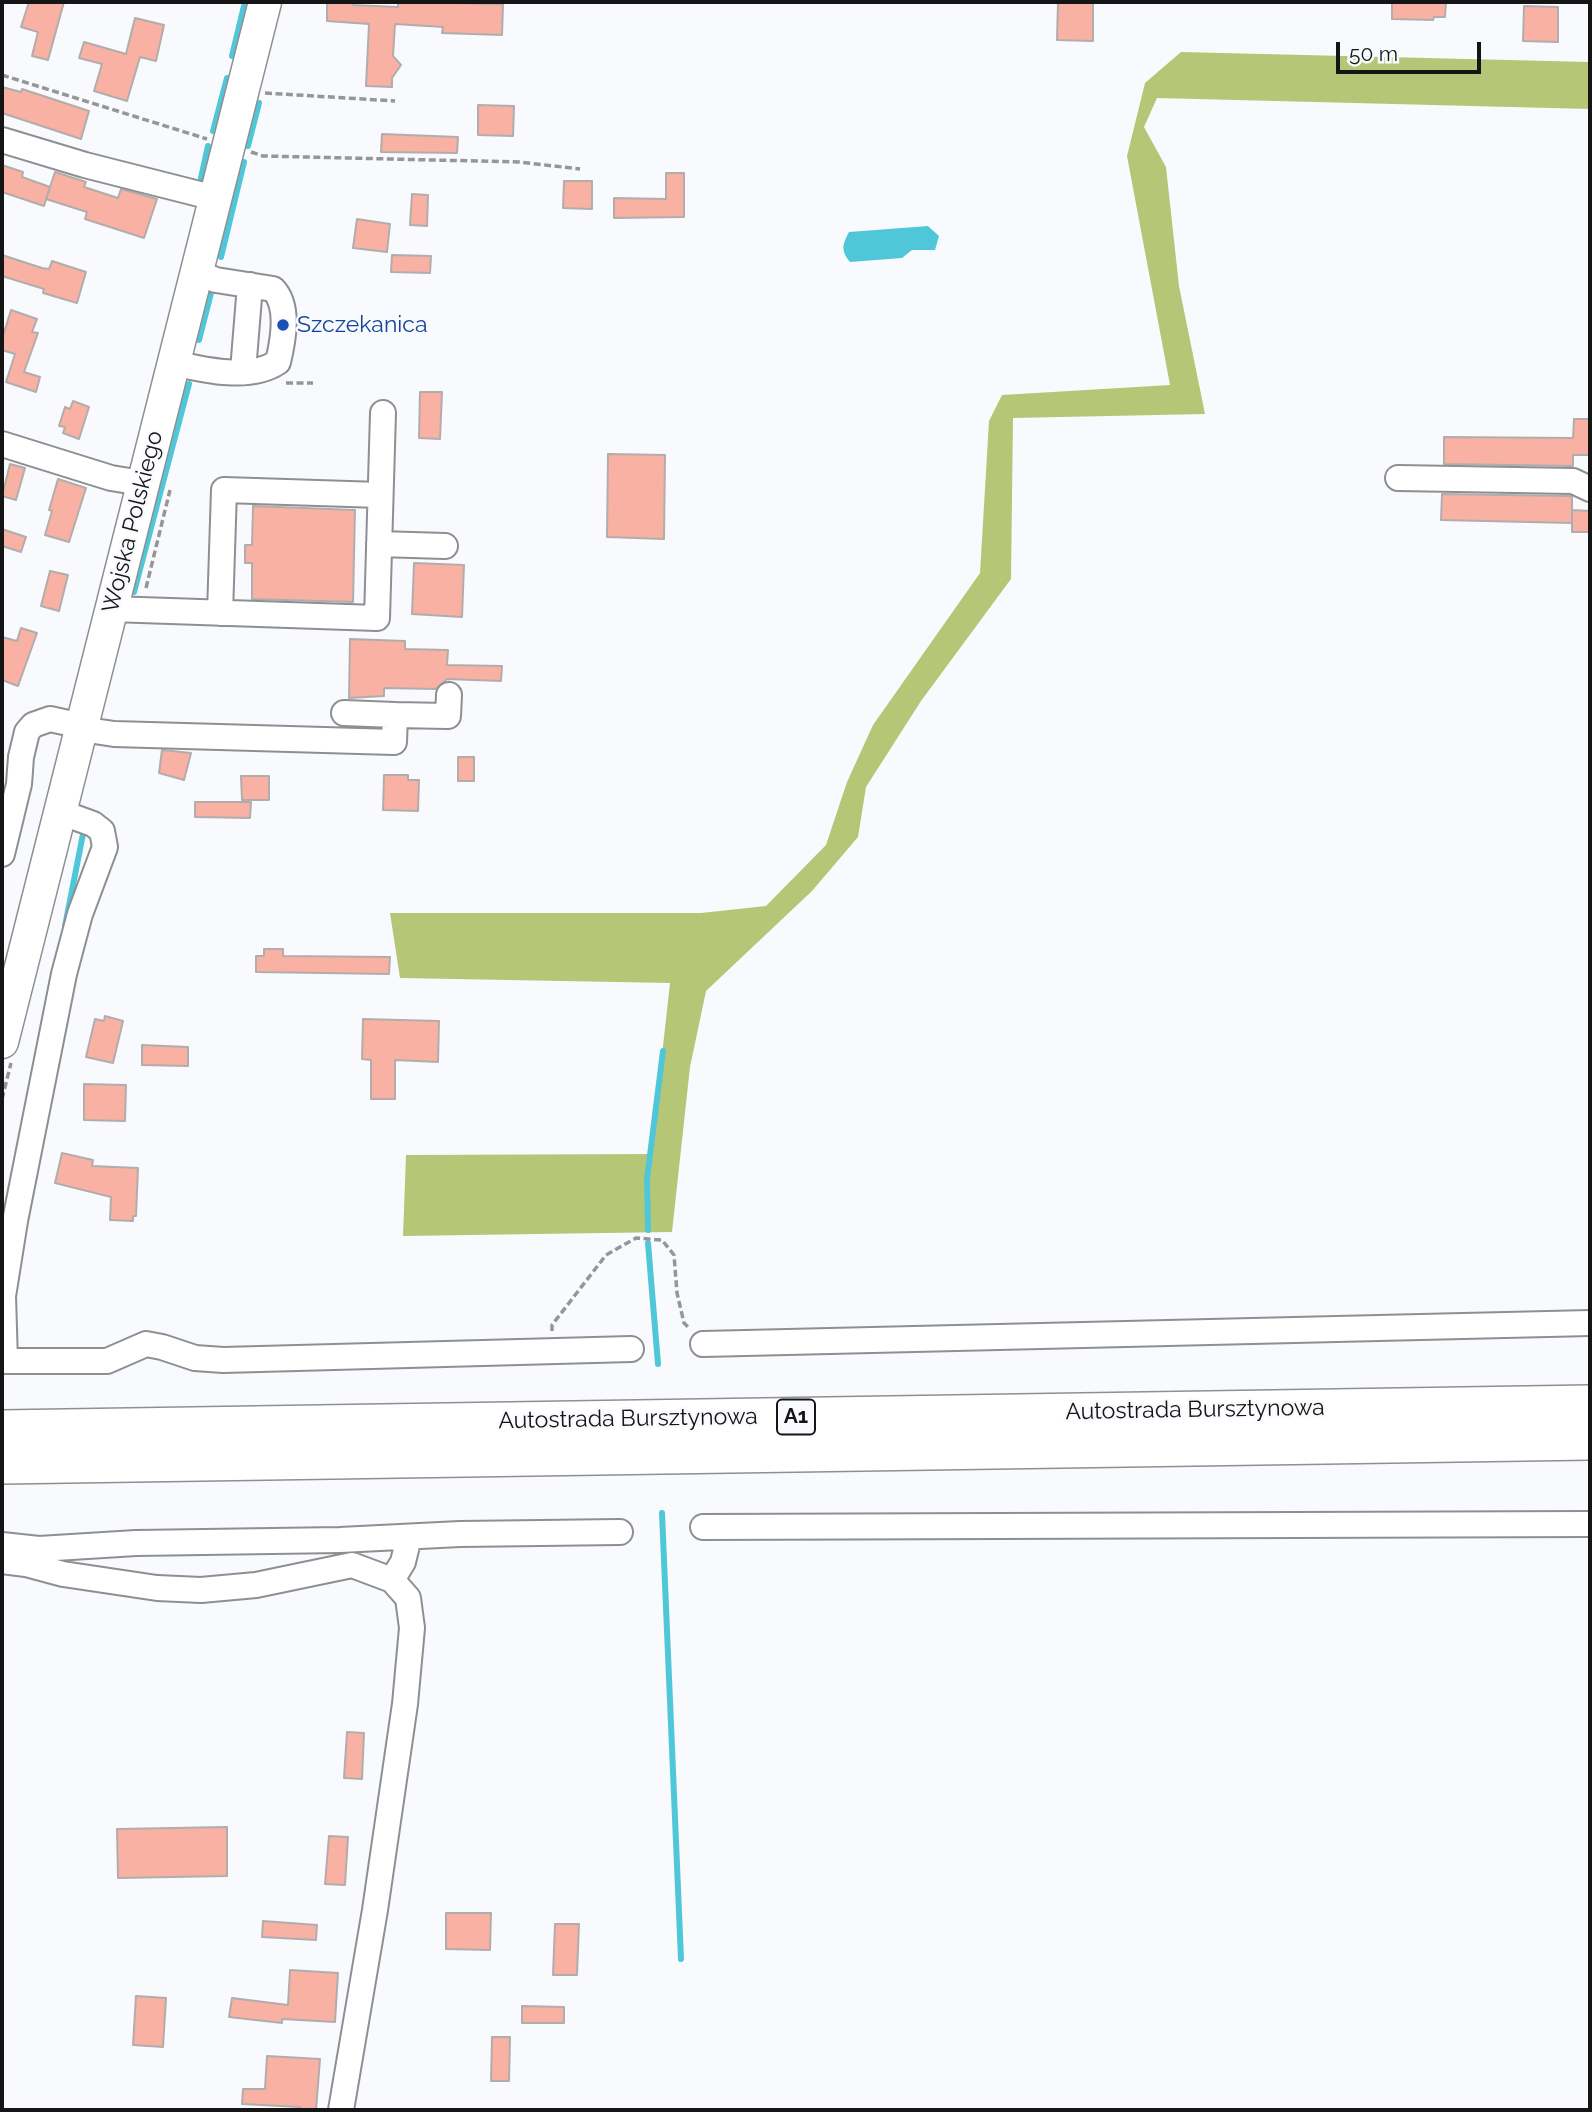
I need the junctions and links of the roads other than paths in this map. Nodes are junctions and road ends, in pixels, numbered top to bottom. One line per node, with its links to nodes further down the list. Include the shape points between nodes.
1 (265, 2): 3 (main road, Wojska Polskiego)
2 (2, 140): 3 (street)
3 (215, 198): 4 (main road, Wojska Polskiego)
4 (195, 272): 5 (street); 6 (main road, Wojska Polskiego)
5 (250, 285): 7 (street); 7 (street, via 273,289 279,295 282,347 278,362 269,369)
6 (173, 363): 7 (street); 11 (main road, Wojska Polskiego)
7 (243, 371)
8 (383, 413): 13 (street)
9 (2, 444): 11 (street, via 111,478)
10 (1398, 478): 12 (street, via 1573,481)
11 (142, 483): 16 (main road, Wojska Polskiego)
12 (1590, 489)
13 (380, 495): 14 (street); 17 (street, via 224,490)
14 (379, 544): 15 (street); 17 (street, via 377,618)
15 (444, 546)
16 (111, 609): 17 (street); 21 (main road, Wojska Polskiego)
17 (220, 613)
18 (449, 695): 20 (street, via 448,716)
19 (344, 713): 20 (street)
20 (395, 715): 21 (street, via 394,742 114,734)
21 (82, 727): 22 (street, via 50,719 33,725); 23 (main road, Wojska Polskiego)
22 (11, 754): 24 (street, via 19,784)
23 (60, 812): 25 (main road, Wojska Polskiego); 29 (street, via 93,824 102,831 105,847 67,962 40,1092 2,1296)
24 (2, 854)
25 (2, 1042)
26 (1590, 1322): 27 (street)
27 (703, 1344)
28 (631, 1349): 29 (street, via 223,1360 195,1358 146,1344 107,1361)
29 (3, 1361)
30 (1590, 1404): 31 (highway, Autostrada Bursztynowa / A1)
31 (2, 1429)
32 (1590, 1441): 33 (highway, Autostrada Bursztynowa / A1)
33 (2, 1465)
34 (1590, 1524): 35 (street)
35 (703, 1527)
36 (620, 1532): 37 (street)
37 (409, 1537): 38 (street, via 39,1549); 40 (street, via 403,1562)
38 (2, 1545)
39 (2, 1561): 40 (street, via 157,1588 256,1585 352,1565)
40 (392, 1580): 41 (street, via 408,1598 412,1628 405,1704)
41 (341, 2110)

